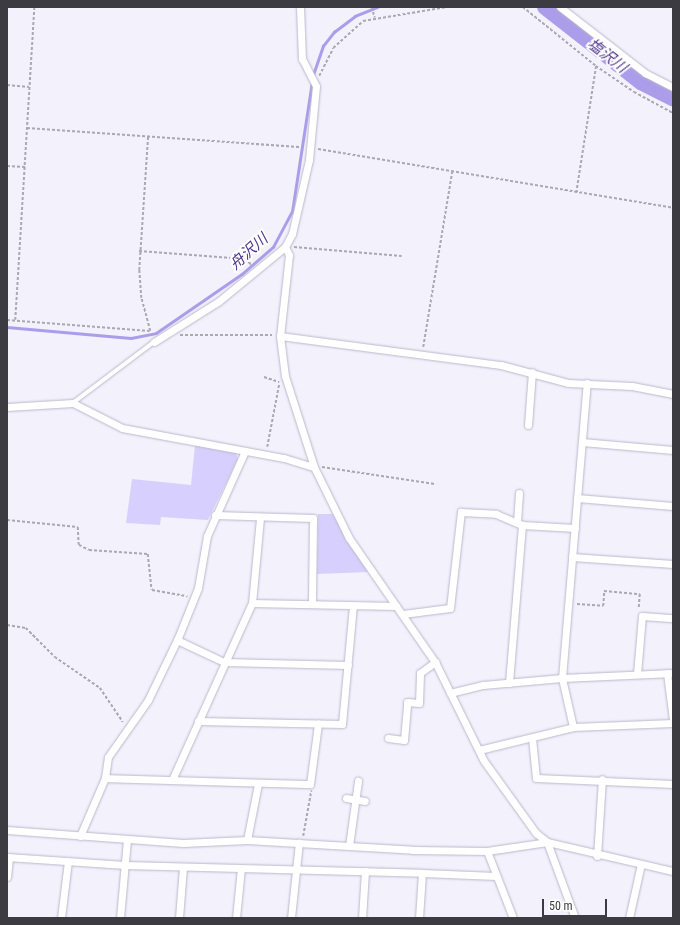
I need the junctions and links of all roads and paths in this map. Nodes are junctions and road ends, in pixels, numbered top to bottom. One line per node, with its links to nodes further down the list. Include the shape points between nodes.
1 (34, 7): 11 (path)
2 (300, 7): 10 (street, via 302,59)
3 (372, 7): 7 (path)
4 (446, 7): 7 (path)
5 (523, 7): 8 (path)
6 (560, 7): 12 (street, via 645,73)
7 (375, 18): 10 (path, via 351,30 333,48)
8 (596, 66): 13 (path, via 634,92); 20 (path)
9 (7, 85): 11 (path)
10 (316, 86): 16 (street)
11 (29, 87): 14 (path)
12 (673, 87)
13 (673, 113)
14 (27, 128): 15 (path); 18 (path)
15 (148, 136): 16 (path); 23 (path)
16 (308, 148): 19 (path); 22 (street, via 300,208)
17 (7, 166): 18 (path)
18 (25, 167): 27 (path)
19 (452, 172): 20 (path); 31 (path)
20 (576, 192): 21 (path)
21 (673, 208)
22 (285, 247): 24 (path); 29 (street, via 289,255); 30 (street, via 219,301)
23 (139, 251): 25 (path, via 196,253 246,259); 27 (path, via 140,298 150,331)
24 (402, 256)
25 (249, 262)
26 (7, 320): 27 (path)
27 (15, 320)
28 (176, 336): 29 (path, via 211,333)
29 (280, 336): 31 (street); 34 (street)
30 (154, 342): 37 (lane)
31 (421, 355): 32 (street, via 501,365)
32 (532, 372): 35 (street, via 568,384); 39 (street)
33 (264, 377): 34 (path)
34 (283, 381): 43 (path); 44 (street)
35 (587, 383): 36 (street); 40 (street)
36 (673, 394)
37 (73, 403): 38 (street); 42 (street, via 122,428)
38 (7, 407)
39 (528, 425)
40 (582, 442): 41 (street); 47 (street)
41 (673, 450)
42 (245, 451): 43 (street); 49 (street, via 233,484)
43 (266, 455): 44 (street)
44 (314, 467): 45 (path); 61 (street, via 349,538)
45 (434, 484)
46 (519, 493): 52 (street)
47 (577, 498): 48 (street); 53 (street)
48 (673, 506)
49 (215, 515): 50 (street); 56 (street)
50 (260, 518): 57 (street); 58 (street, via 313,518)
51 (7, 520): 56 (path, via 78,528 79,545 89,550 148,554 152,590)
52 (520, 524): 53 (street); 62 (street, via 496,514 461,512 450,608); 73 (street)
53 (575, 528): 54 (street)
54 (572, 557): 55 (street); 59 (street)
55 (673, 564)
56 (194, 599): 66 (street)
57 (252, 603): 58 (street); 67 (street)
58 (312, 604): 60 (street)
59 (568, 604): 63 (path, via 603,606 604,591 640,594); 72 (street)
60 (353, 606): 61 (street); 69 (street)
61 (396, 606): 62 (street)
62 (403, 614): 68 (street)
63 (642, 616): 64 (street); 71 (street)
64 (673, 618)
65 (7, 625): 80 (path, via 26,628 55,657 100,688)
66 (177, 640): 67 (street); 80 (street, via 148,700)
67 (224, 662): 69 (street); 76 (street)
68 (435, 662): 74 (street); 81 (street, via 420,673 419,703 407,702 404,740)
69 (348, 665): 78 (street, via 342,724)
70 (670, 673): 71 (street); 75 (street)
71 (637, 674): 72 (street)
72 (562, 678): 73 (street); 79 (street)
73 (509, 683): 74 (street)
74 (450, 693): 83 (street)
75 (673, 720)
76 (198, 721): 78 (street); 86 (street)
77 (673, 723): 79 (street)
78 (318, 724): 89 (street)
79 (574, 727): 82 (street)
80 (127, 728): 84 (street, via 108,757)
81 (388, 738)
82 (532, 738): 83 (street); 85 (street, via 536,778)
83 (479, 750): 99 (street, via 514,804)
84 (105, 778): 86 (street); 95 (street)
85 (602, 779): 90 (street); 102 (street)
86 (172, 780): 88 (street)
87 (358, 781): 92 (street)
88 (258, 784): 89 (street); 97 (street)
89 (310, 784): 98 (path)
90 (673, 784)
91 (346, 798): 92 (street)
92 (355, 800): 93 (street); 100 (street)
93 (365, 801)
94 (7, 830): 95 (street)
95 (80, 836): 96 (street)
96 (127, 839): 97 (street, via 183,843); 106 (street)
97 (248, 840): 98 (street)
98 (301, 842): 100 (street); 109 (street)
99 (547, 842): 101 (street); 102 (street); 123 (street)
100 (350, 846): 101 (street)
101 (487, 850): 113 (street)
102 (596, 856): 105 (street)
103 (8, 857): 104 (street); 114 (street)
104 (68, 861): 106 (street); 115 (street)
105 (641, 864): 111 (street); 124 (street)
106 (125, 865): 107 (street); 116 (street)
107 (183, 867): 108 (street); 117 (street)
108 (241, 868): 109 (street); 118 (street)
109 (296, 868): 110 (street); 119 (street)
110 (365, 871): 112 (street); 120 (street)
111 (673, 871)
112 (422, 873): 113 (street); 121 (street)
113 (496, 876): 122 (street)
114 (7, 877)
115 (61, 918)
116 (120, 918)
117 (179, 918)
118 (236, 918)
119 (291, 918)
120 (362, 918)
121 (419, 918)
122 (513, 918)
123 (575, 918)
124 (629, 918)

